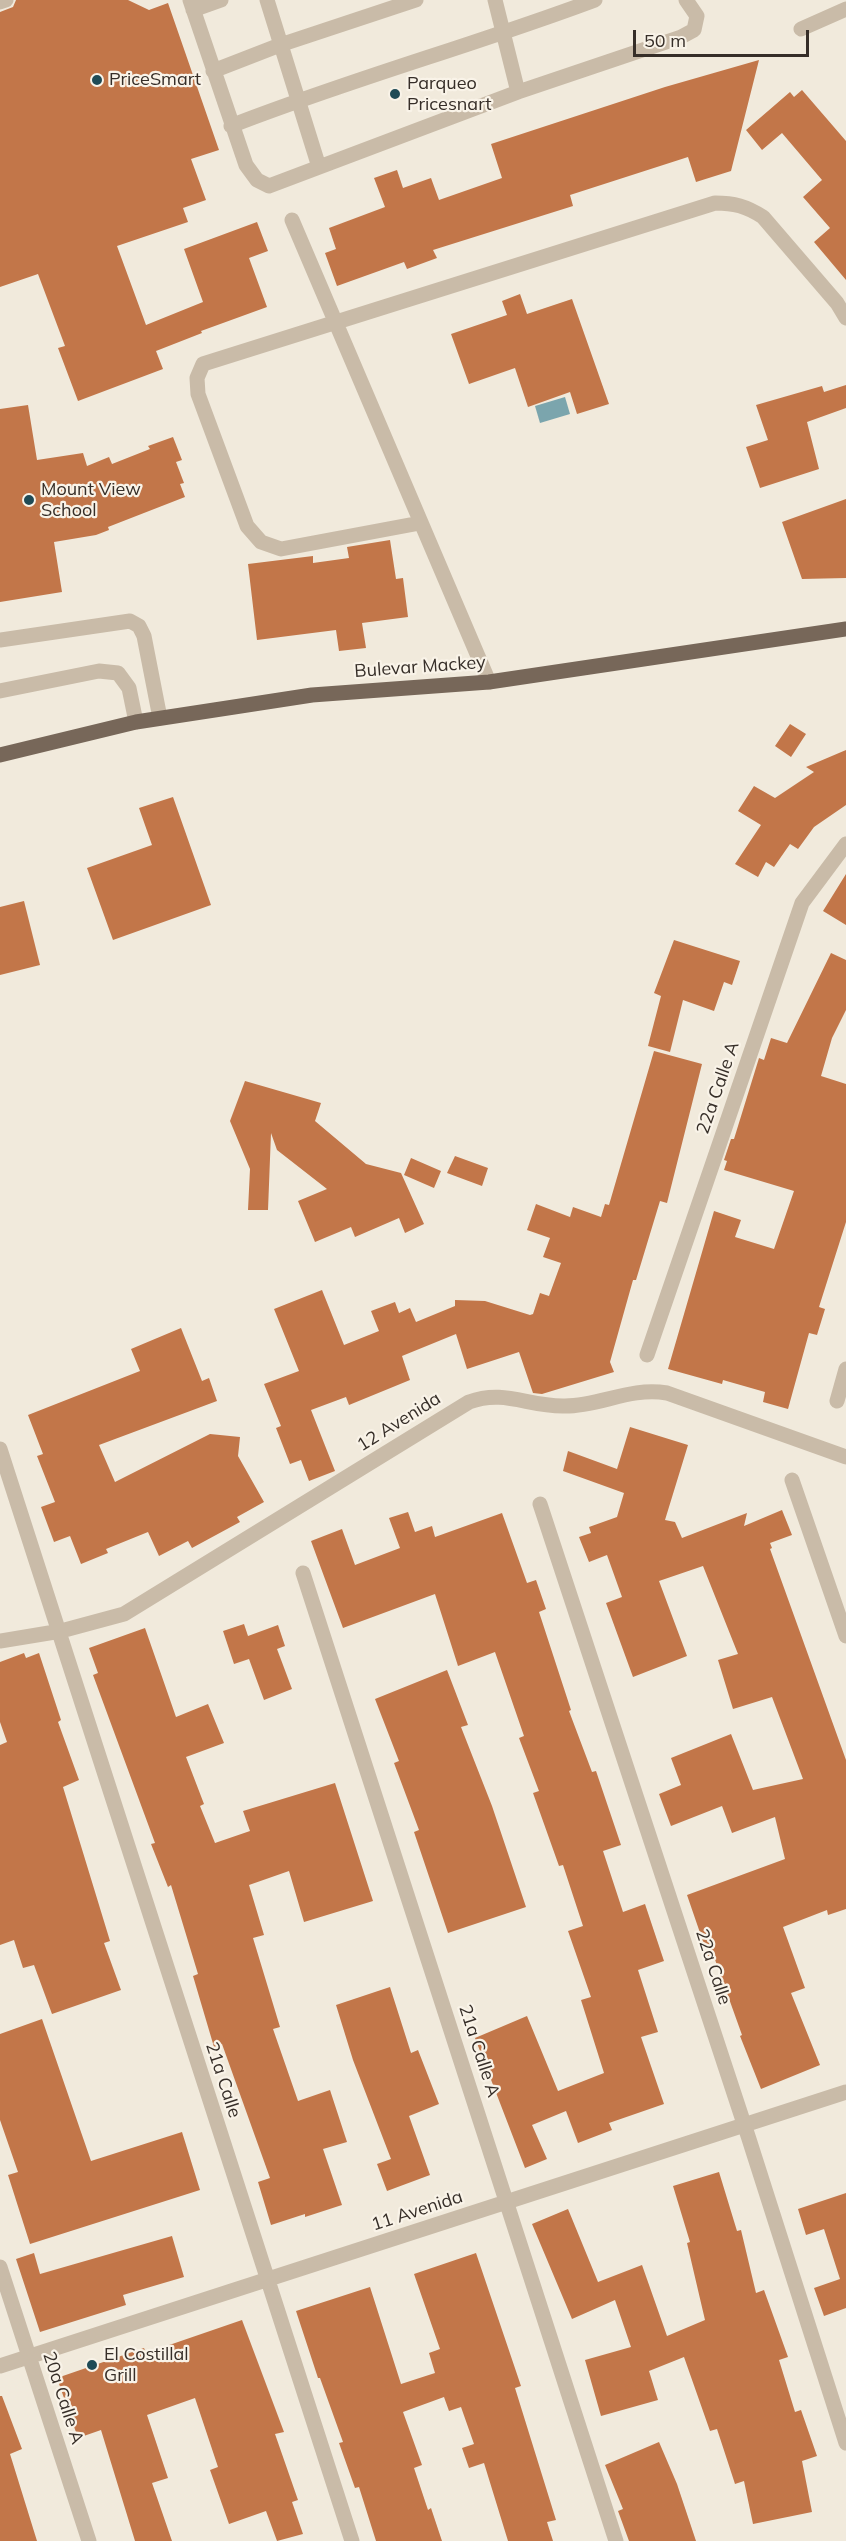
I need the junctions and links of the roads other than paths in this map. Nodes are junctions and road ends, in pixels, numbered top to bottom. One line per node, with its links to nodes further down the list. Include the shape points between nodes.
1 (6, 0): 8 (street)
2 (221, 0): 9 (street)
3 (267, 0): 13 (street)
4 (416, 0): 13 (street)
5 (495, 0): 12 (street)
6 (595, 0): 12 (street)
7 (686, 0): 15 (street, via 697,16 694,30)
8 (0, 2)
9 (192, 5): 14 (street)
10 (846, 9): 11 (street)
11 (801, 29)
12 (504, 34): 15 (street); 16 (street)
13 (280, 45): 14 (street); 16 (street)
14 (213, 71): 17 (street)
15 (518, 92): 18 (street)
16 (296, 101): 17 (street); 18 (street)
17 (231, 126): 18 (street, via 246,165 257,180 269,186)
18 (319, 167)
19 (292, 220): 21 (street)
20 (846, 318): 21 (street, via 762,218 734,203 715,203)
21 (336, 321): 22 (street); 22 (street, via 203,364 196,378 198,394 246,526 261,542 281,549)
22 (420, 523): 25 (street)
23 (846, 629): 25 (main road, Bulevar Mackey)
24 (0, 640): 27 (street, via 130,621 139,626 144,636)
25 (489, 682): 27 (main road, Bulevar Mackey, via 312,695)
26 (0, 691): 28 (street, via 99,671 118,673 129,688)
27 (160, 718): 28 (main road, Bulevar Mackey)
28 (136, 722): 29 (main road, Bulevar Mackey)
29 (0, 755)
30 (846, 844): 31 (street, 22a Calle A, via 802,903)
31 (647, 1355)
32 (846, 1369): 33 (street)
33 (837, 1401)
34 (0, 1449): 39 (street, 21a Calle)
35 (846, 1457): 39 (street, 12 Avenida, via 666,1393 646,1390 568,1406 484,1396 469,1401 124,1614)
36 (792, 1480): 40 (street)
37 (540, 1504): 43 (street, 22a Calle)
38 (303, 1573): 44 (street, 21a Calle A)
39 (61, 1631): 41 (street, 12 Avenida); 46 (street, 21a Calle)
40 (846, 1636)
41 (0, 1641)
42 (846, 2092): 43 (street, 11 Avenida)
43 (744, 2125): 44 (street, 11 Avenida); 49 (street, 22a Calle)
44 (507, 2202): 46 (street, 11 Avenida); 52 (street, 21a Calle A)
45 (0, 2267): 47 (street, 20a Calle A)
46 (266, 2280): 47 (street, 11 Avenida); 51 (street, 21a Calle)
47 (29, 2357): 48 (street, 11 Avenida); 50 (street, 20a Calle A)
48 (0, 2366)
49 (846, 2443)
50 (89, 2541)
51 (352, 2541)
52 (616, 2541)

